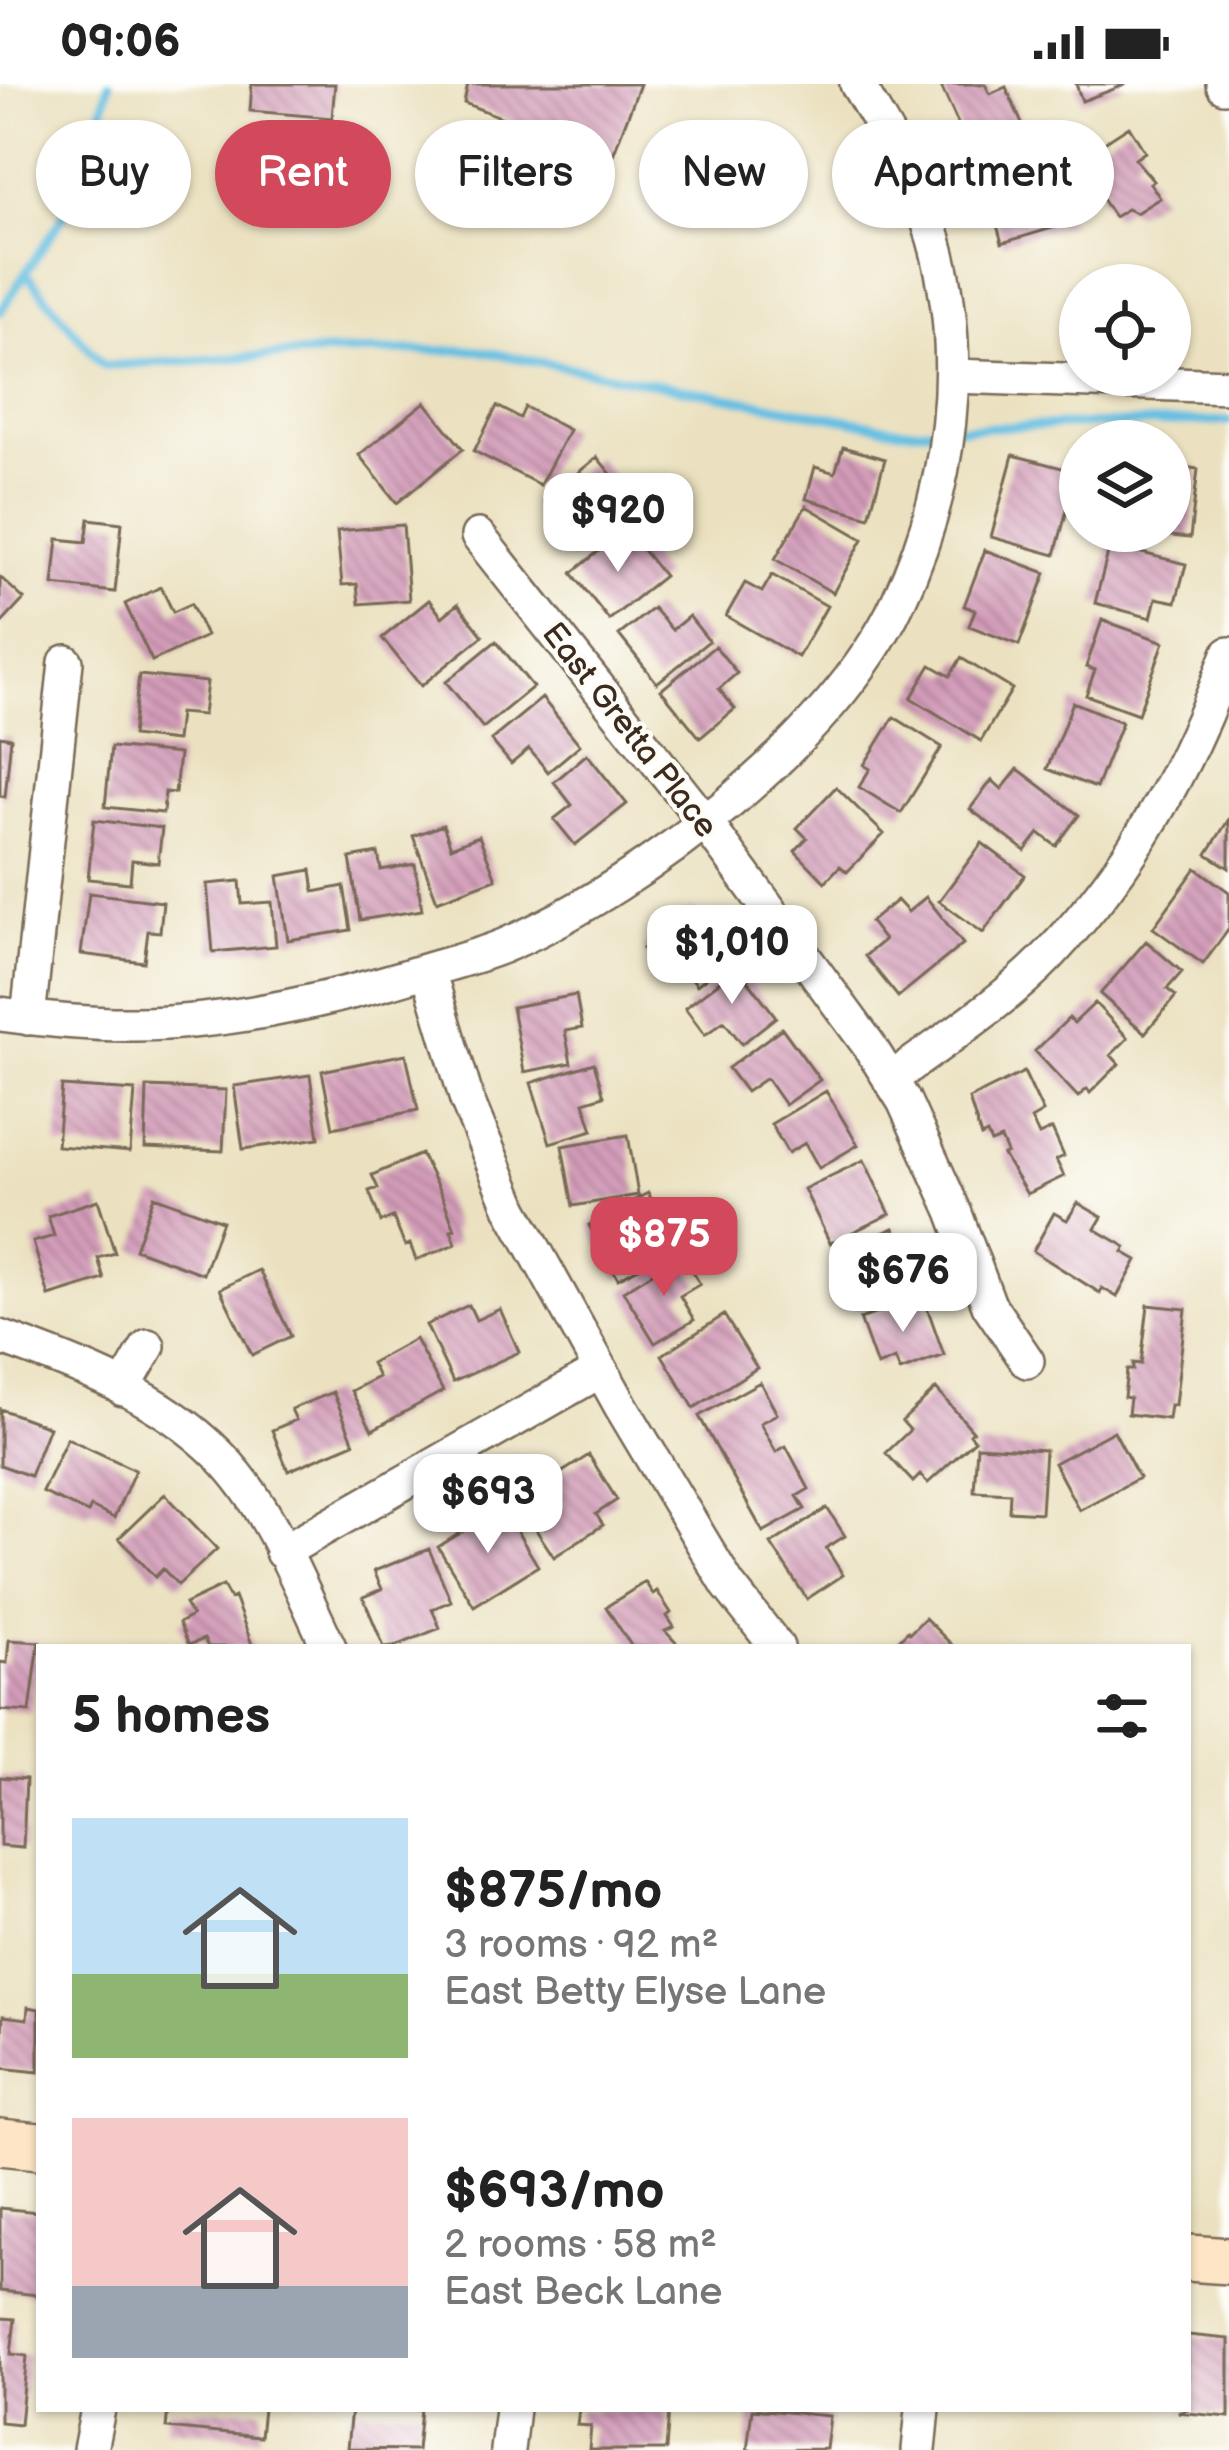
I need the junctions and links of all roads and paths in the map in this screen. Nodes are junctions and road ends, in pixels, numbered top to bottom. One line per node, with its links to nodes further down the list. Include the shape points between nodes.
1 (857, 84): 2 (street, via 933,235)
2 (954, 376): 3 (street); 7 (street, via 937,484 898,604 829,706)
3 (1229, 386)
4 (478, 536): 7 (street, East Gretta Place)
5 (1229, 655): 10 (street, via 1167,797 1128,862 1047,957)
6 (66, 662): 9 (street)
7 (705, 822): 8 (street, via 616,889 505,946); 10 (street, East Gretta Place)
8 (428, 970): 9 (street, via 351,994 218,1016 140,1024); 14 (street, via 467,1100 512,1209)
9 (14, 1016)
10 (890, 1080): 13 (street, East Gretta Place, via 989,1305)
11 (0, 1337): 15 (street)
12 (148, 1346): 15 (street)
13 (1027, 1360)
14 (600, 1371): 16 (street); 18 (street, via 728,1585)
15 (124, 1390): 16 (street, via 219,1454)
16 (282, 1552): 17 (street)
17 (328, 1644)
18 (775, 1644)
19 (0, 2142): 20 (street)
20 (36, 2146)
21 (1191, 2258): 22 (street)
22 (1229, 2261)
23 (97, 2412): 26 (street)
24 (512, 2412): 27 (street)
25 (923, 2412): 28 (street)
26 (90, 2450)
27 (507, 2450)
28 (919, 2450)

